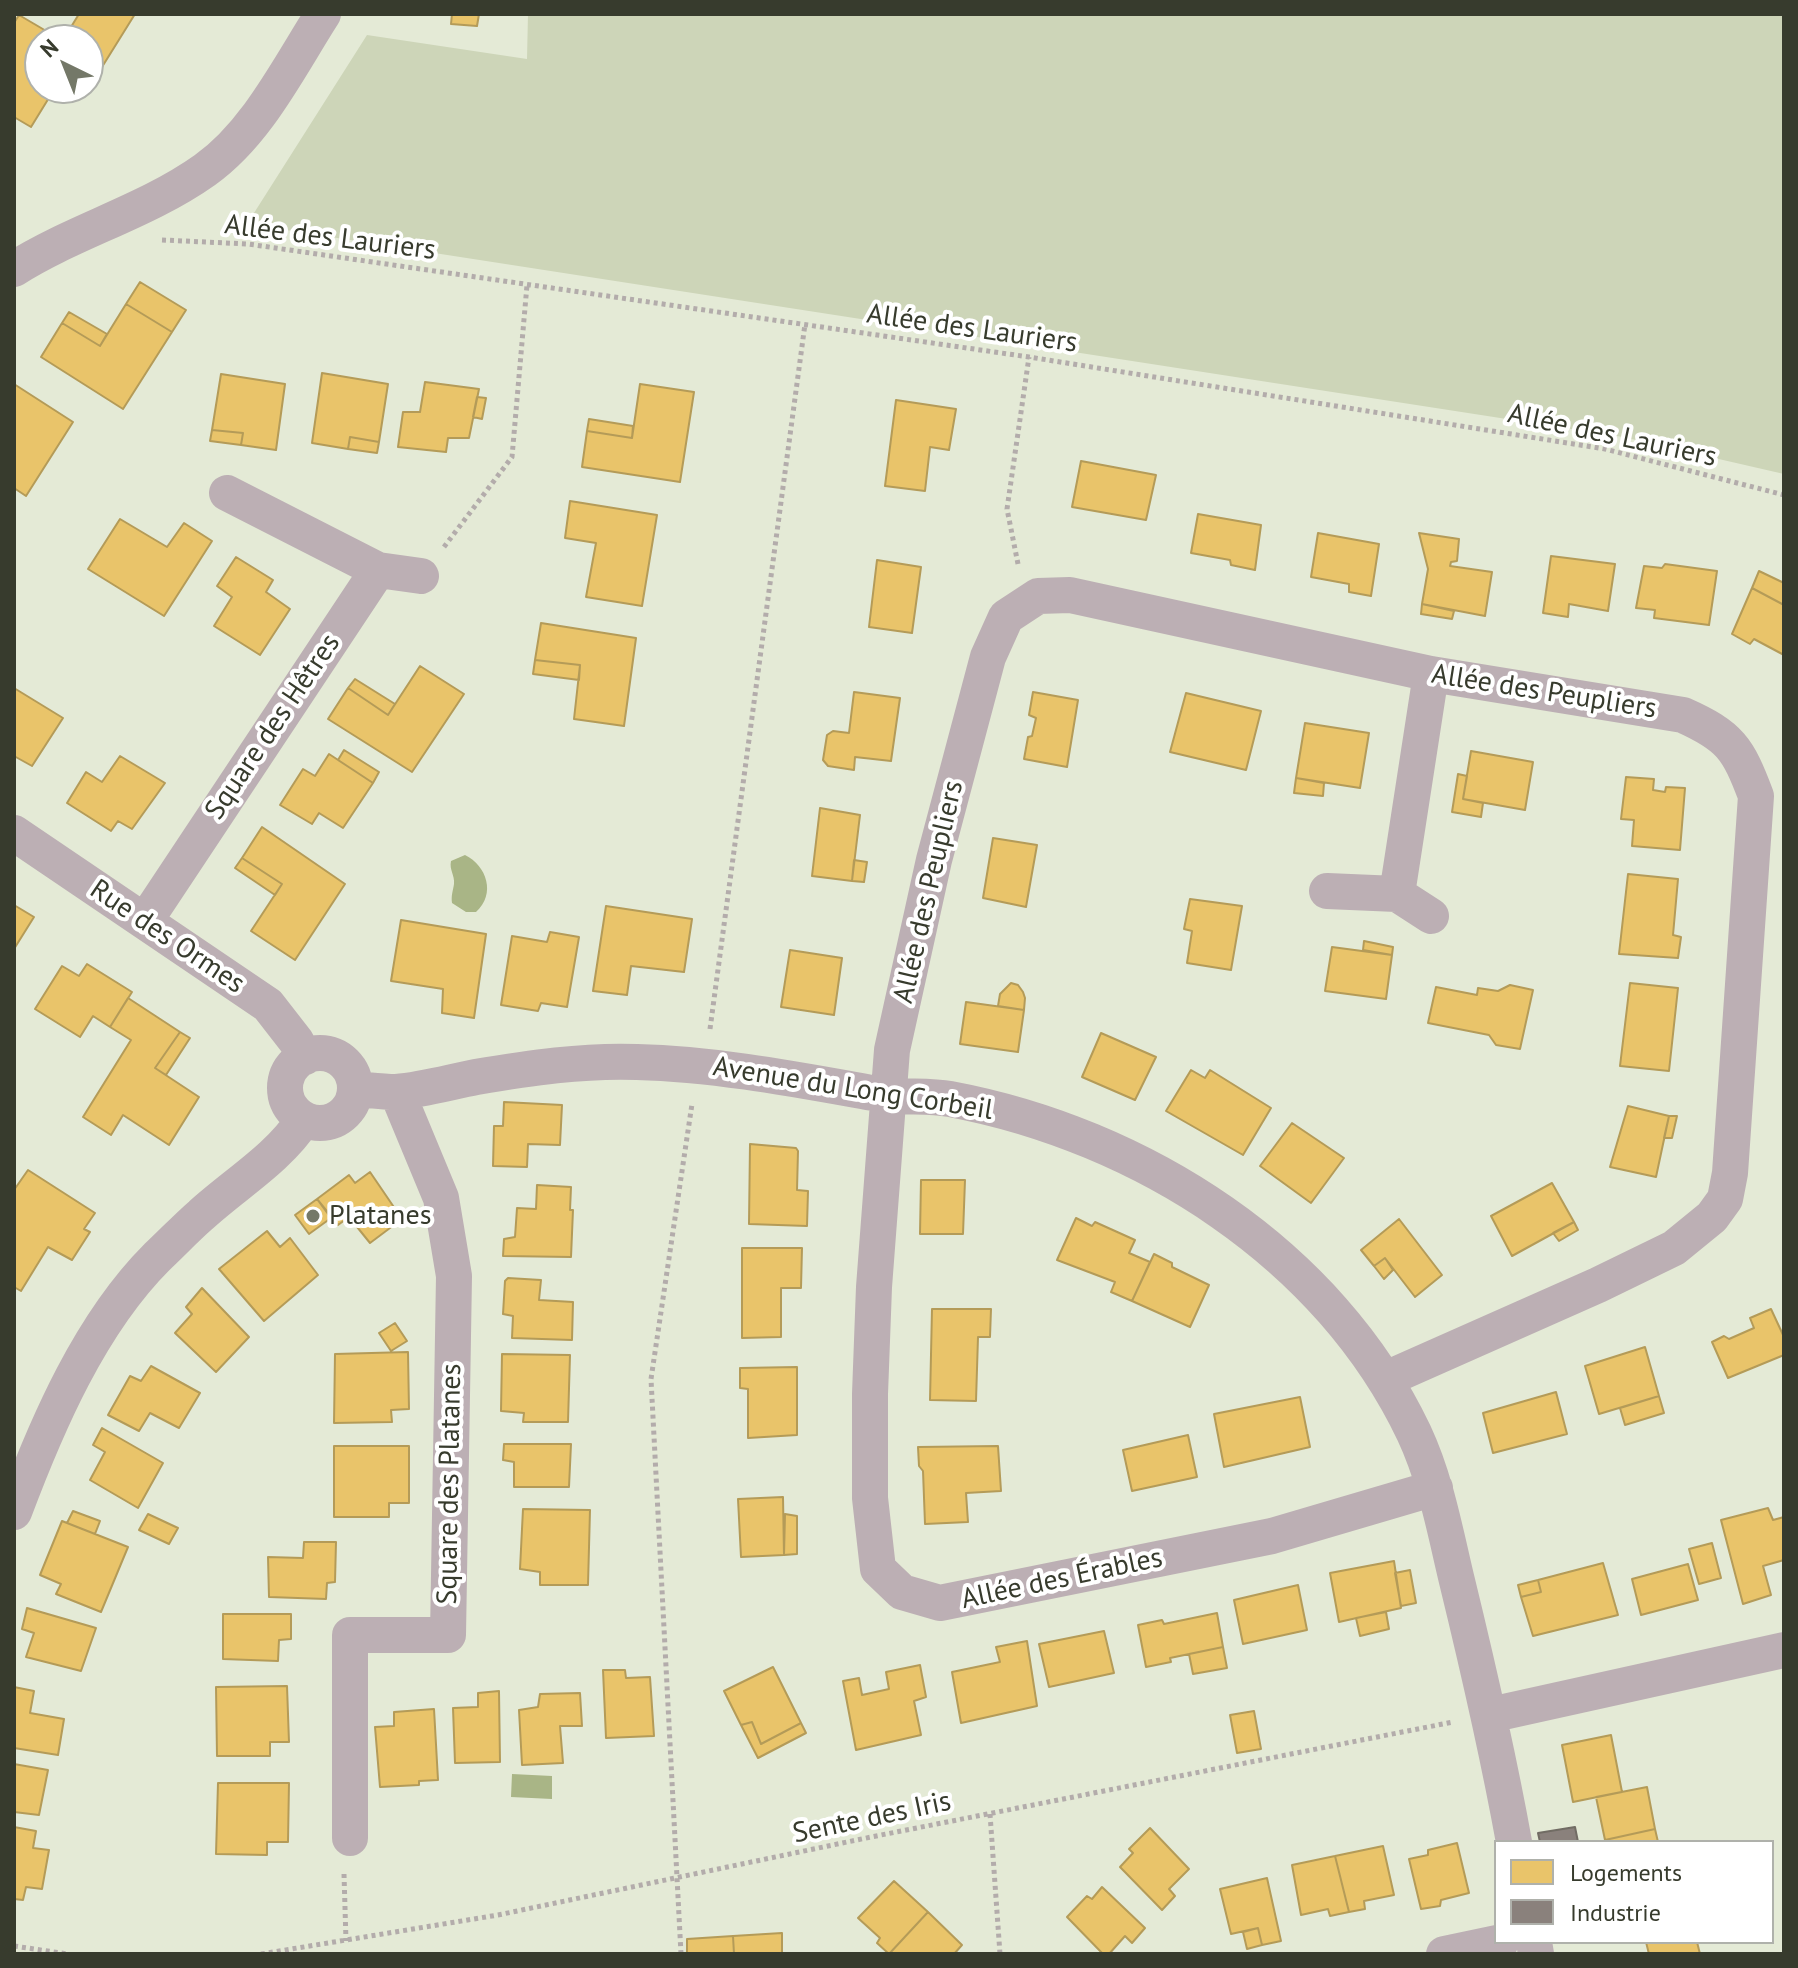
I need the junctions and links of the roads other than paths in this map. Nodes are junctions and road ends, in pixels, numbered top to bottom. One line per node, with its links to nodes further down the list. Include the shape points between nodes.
1 (323, 14): 2 (street, via 250,127 206,170)
2 (14, 269)
3 (227, 493): 4 (street)
4 (378, 570): 5 (street); 11 (street, Square des Hêtres)
5 (421, 576)
6 (1431, 674): 9 (street); 15 (street, Allée des Peupliers, via 1070,595 1038,596 1006,617 988,657 934,860); 17 (street, Allée des Peupliers, via 1683,715 1729,741 1745,764 1756,796 1725,1199 1674,1248)
7 (14, 833): 11 (street, Rue des Ormes)
8 (1327, 891): 9 (street)
9 (1397, 894): 10 (street)
10 (1431, 916)
11 (145, 921): 12 (street, Rue des Ormes, via 268,1005)
12 (305, 1057): 13 (street, via 328,1054 339,1059 354,1078); 16 (street, via 289,1072 285,1093)
13 (355, 1089): 14 (street, Avenue du Long Corbeil); 16 (street, via 347,1111 337,1118)
14 (397, 1092): 15 (street, Avenue du Long Corbeil, via 566,1064 635,1062 704,1067); 22 (street, Square des Platanes, via 441,1198 454,1276 448,1635 350,1635)
15 (887, 1095): 17 (street, Avenue du Long Corbeil, via 947,1098 1004,1112 1139,1163 1215,1208 1286,1262 1341,1318); 18 (street, Allée des Érables, via 874,1287 870,1498 878,1569 902,1592 940,1603 1272,1536)
16 (304, 1119): 19 (street, via 290,1140 154,1261 107,1320 71,1380)
17 (1386, 1379): 18 (street, Avenue du Long Corbeil)
18 (1435, 1488): 21 (street, Avenue du Long Corbeil)
19 (14, 1509)
20 (1784, 1650): 21 (street)
21 (1490, 1715): 23 (street, Avenue du Long Corbeil)
22 (350, 1838)
23 (1514, 1840)
24 (1494, 1943): 25 (street)
25 (1444, 1954)

